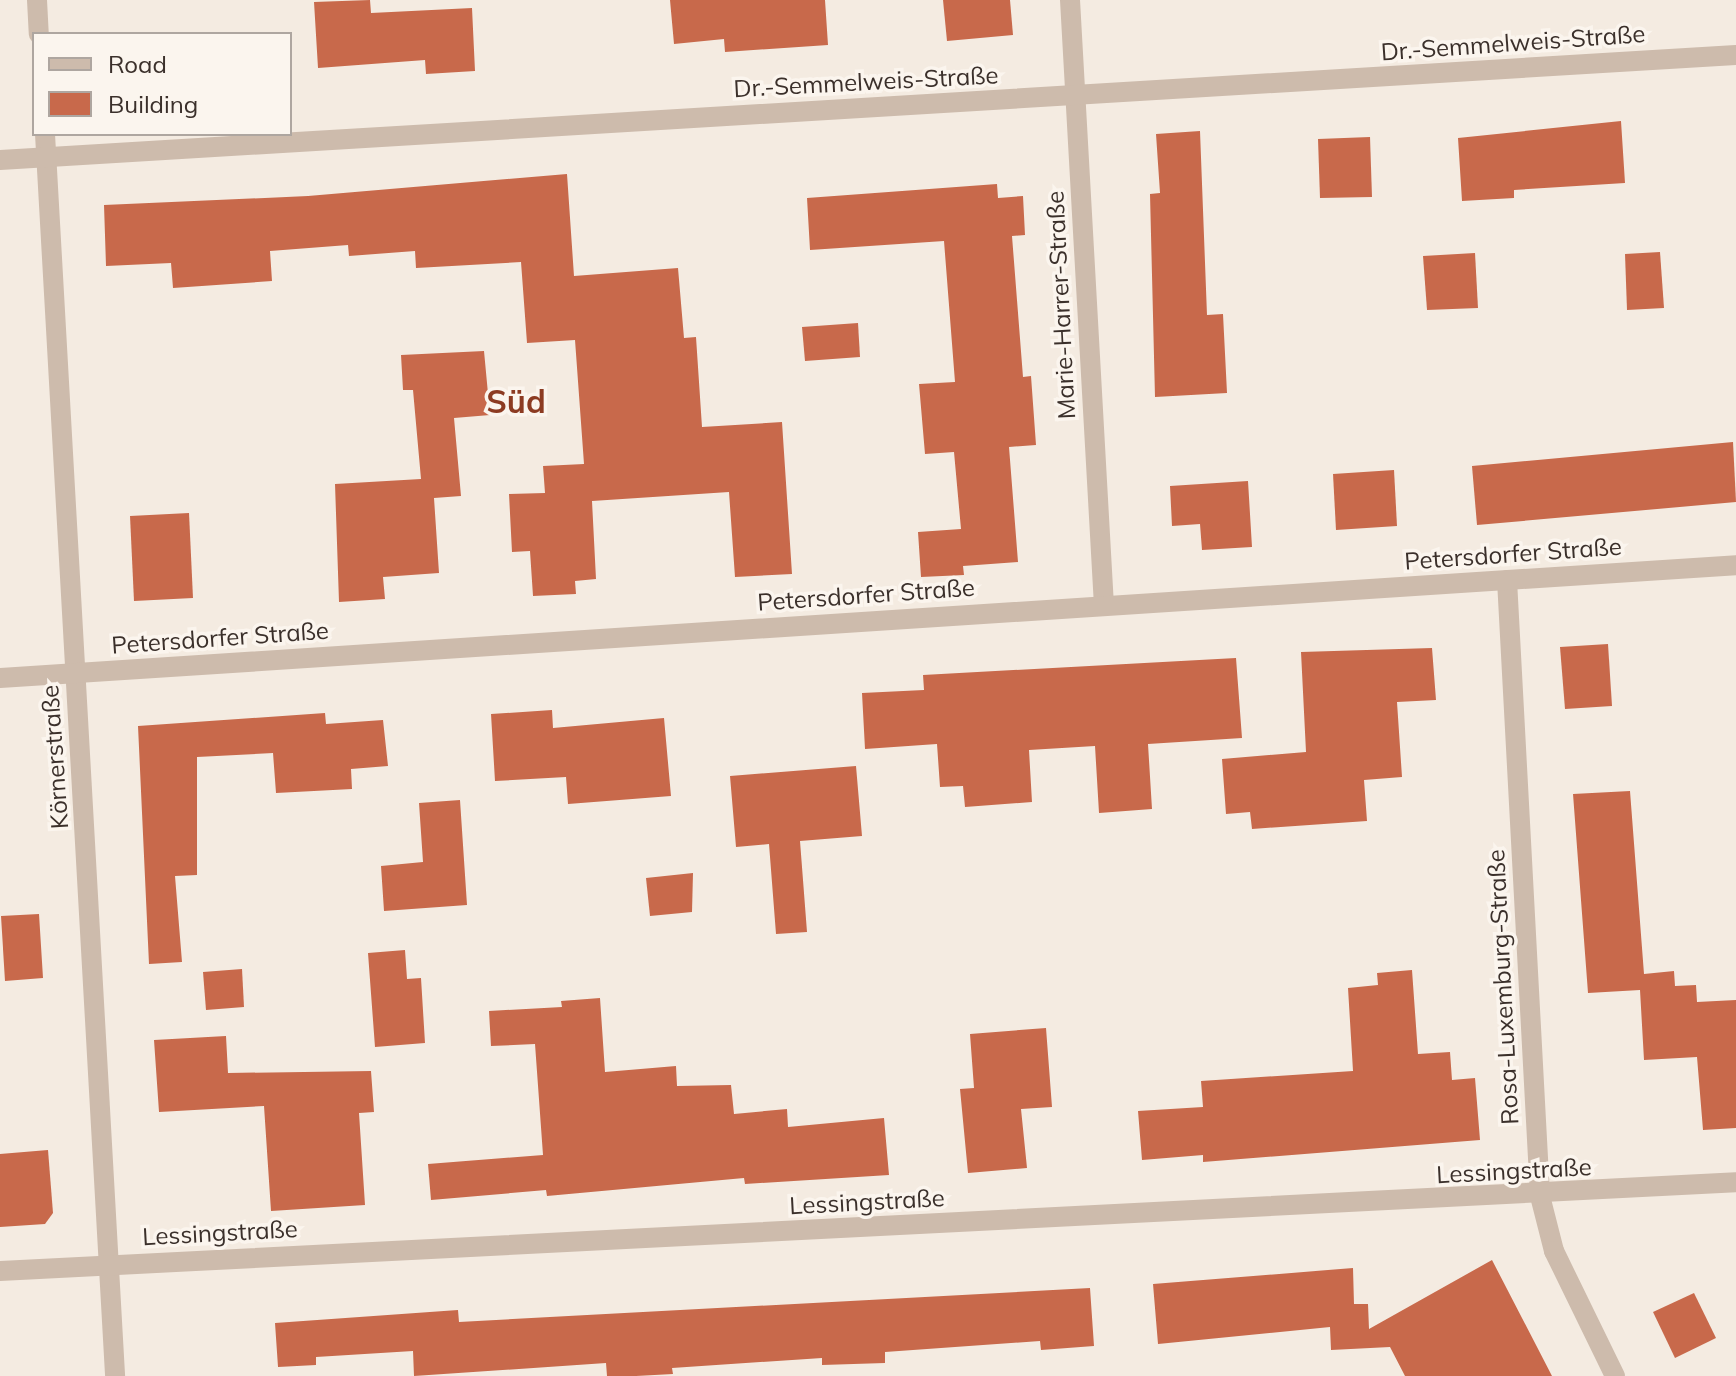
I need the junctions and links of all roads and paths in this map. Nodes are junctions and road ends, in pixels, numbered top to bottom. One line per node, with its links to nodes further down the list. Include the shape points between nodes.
1 (37, 0): 3 (street)
2 (1070, 0): 5 (street, Marie-Harrer-Straße)
3 (39, 32)
4 (1736, 55): 5 (street, Dr.-Semmelweis-Straße)
5 (1076, 96): 7 (street, Dr.-Semmelweis-Straße); 11 (street, Marie-Harrer-Straße)
6 (45, 136): 7 (street, Körnerstraße)
7 (46, 157): 8 (street, Dr.-Semmelweis-Straße); 12 (street, Körnerstraße)
8 (0, 160)
9 (1736, 565): 10 (street, Petersdorfer Straße)
10 (1507, 580): 11 (street, Petersdorfer Straße); 15 (street, Rosa-Luxemburg-Straße)
11 (1104, 606): 12 (street, Petersdorfer Straße)
12 (76, 673): 13 (street, Petersdorfer Straße); 16 (street, Körnerstraße)
13 (0, 678)
14 (1736, 1182): 15 (street, Lessingstraße)
15 (1540, 1196): 16 (street, Lessingstraße); 19 (street, Rosa-Luxemburg-Straße, via 1554,1251)
16 (109, 1264): 17 (street, Lessingstraße); 18 (street, Körnerstraße)
17 (0, 1271)
18 (115, 1376)
19 (1615, 1376)

